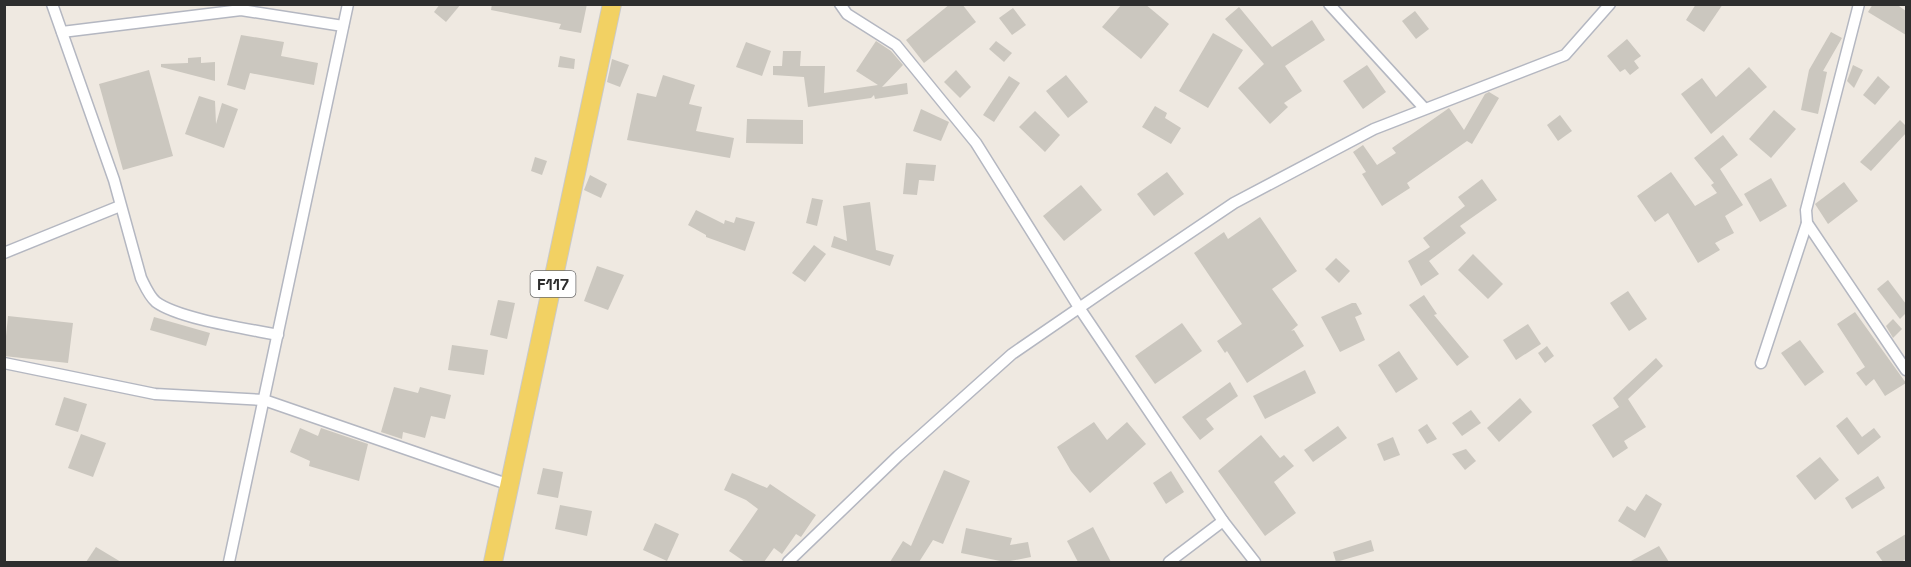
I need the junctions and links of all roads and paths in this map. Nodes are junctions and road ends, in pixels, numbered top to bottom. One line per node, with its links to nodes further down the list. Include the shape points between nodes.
1 (52, 4): 9 (street)
2 (348, 4): 8 (street)
3 (612, 4): 20 (main road, F117)
4 (840, 4): 14 (street, via 847,14 896,45 976,142)
5 (1329, 4): 10 (street)
6 (1610, 4): 10 (street, via 1565,56)
7 (1860, 4): 12 (street, via 1806,210)
8 (343, 26): 9 (street, via 241,10); 15 (street)
9 (62, 32): 11 (street)
10 (1424, 108): 14 (street, via 1374,129 1234,203)
11 (120, 206): 13 (street); 15 (street, via 141,278 157,302 189,315)
12 (1807, 224): 17 (street); 18 (street)
13 (4, 253)
14 (1080, 309): 21 (street); 24 (street, via 1012,354)
15 (278, 335): 19 (street)
16 (4, 363): 19 (street, via 155,394)
17 (1761, 363)
18 (1906, 370)
19 (264, 400): 20 (street); 22 (street)
20 (510, 485): 23 (main road, F117)
21 (1223, 521): 25 (street); 26 (street)
22 (229, 562)
23 (494, 562)
24 (788, 562)
25 (1169, 562)
26 (1255, 562)

